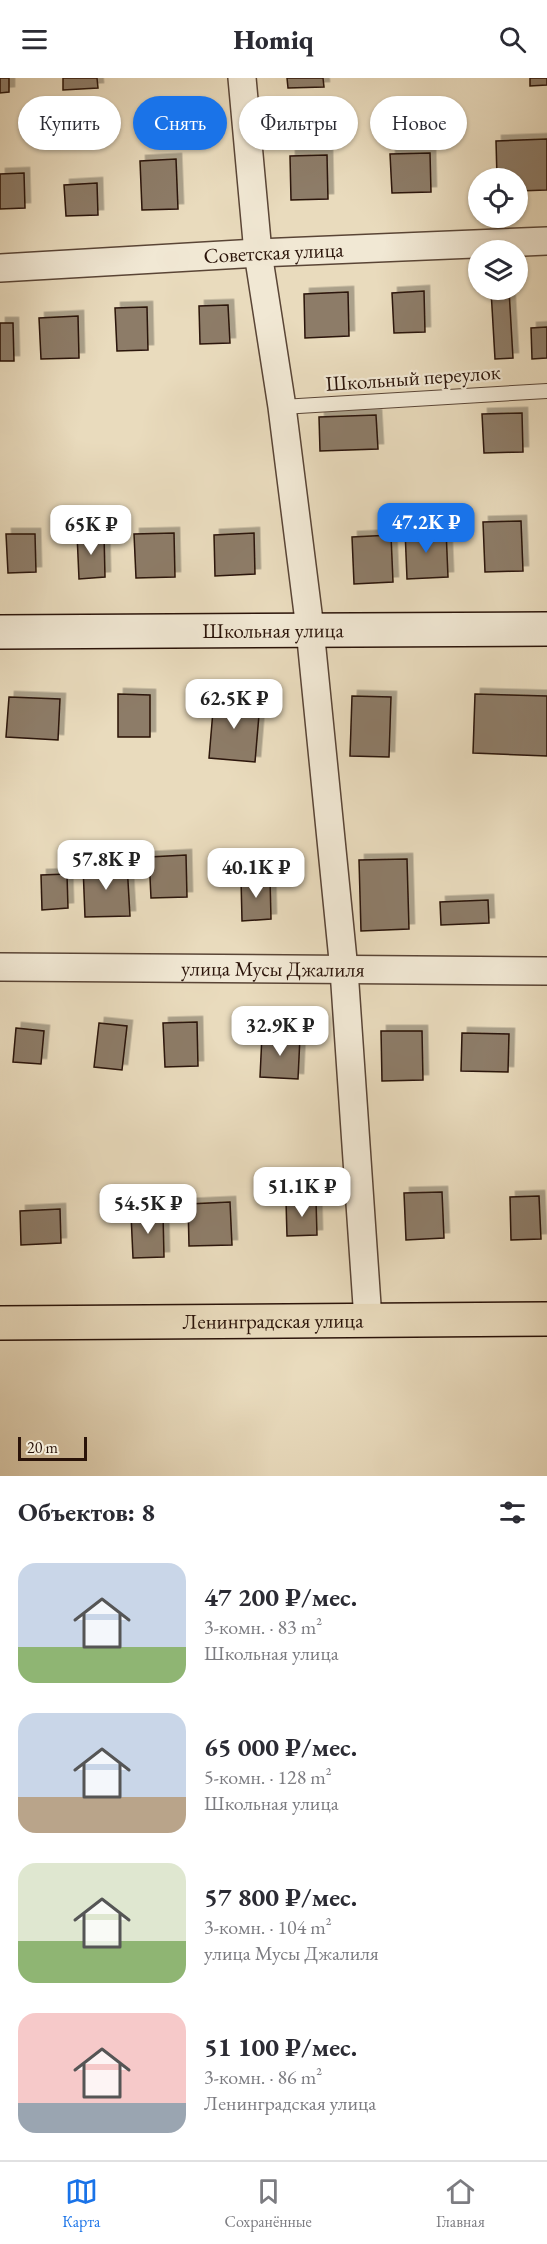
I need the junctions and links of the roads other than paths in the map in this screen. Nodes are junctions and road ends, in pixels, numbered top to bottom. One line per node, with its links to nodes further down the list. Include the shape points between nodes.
1 (242, 78): 3 (street)
2 (547, 241): 3 (street, Советская улица)
3 (258, 253): 4 (street, Советская улица); 6 (street)
4 (0, 268)
5 (547, 391): 6 (lane, Школьный переулок)
6 (282, 407): 7 (street)
7 (310, 629): 8 (street, Школьная улица); 9 (street, Школьная улица); 11 (street)
8 (547, 629)
9 (0, 632)
10 (0, 967): 11 (street, улица Мусы Джалиля)
11 (344, 970): 12 (street, улица Мусы Джалиля); 14 (street)
12 (547, 971)
13 (547, 1319): 14 (main road, Ленинградская улица)
14 (368, 1320): 15 (main road, Ленинградская улица)
15 (0, 1323)

